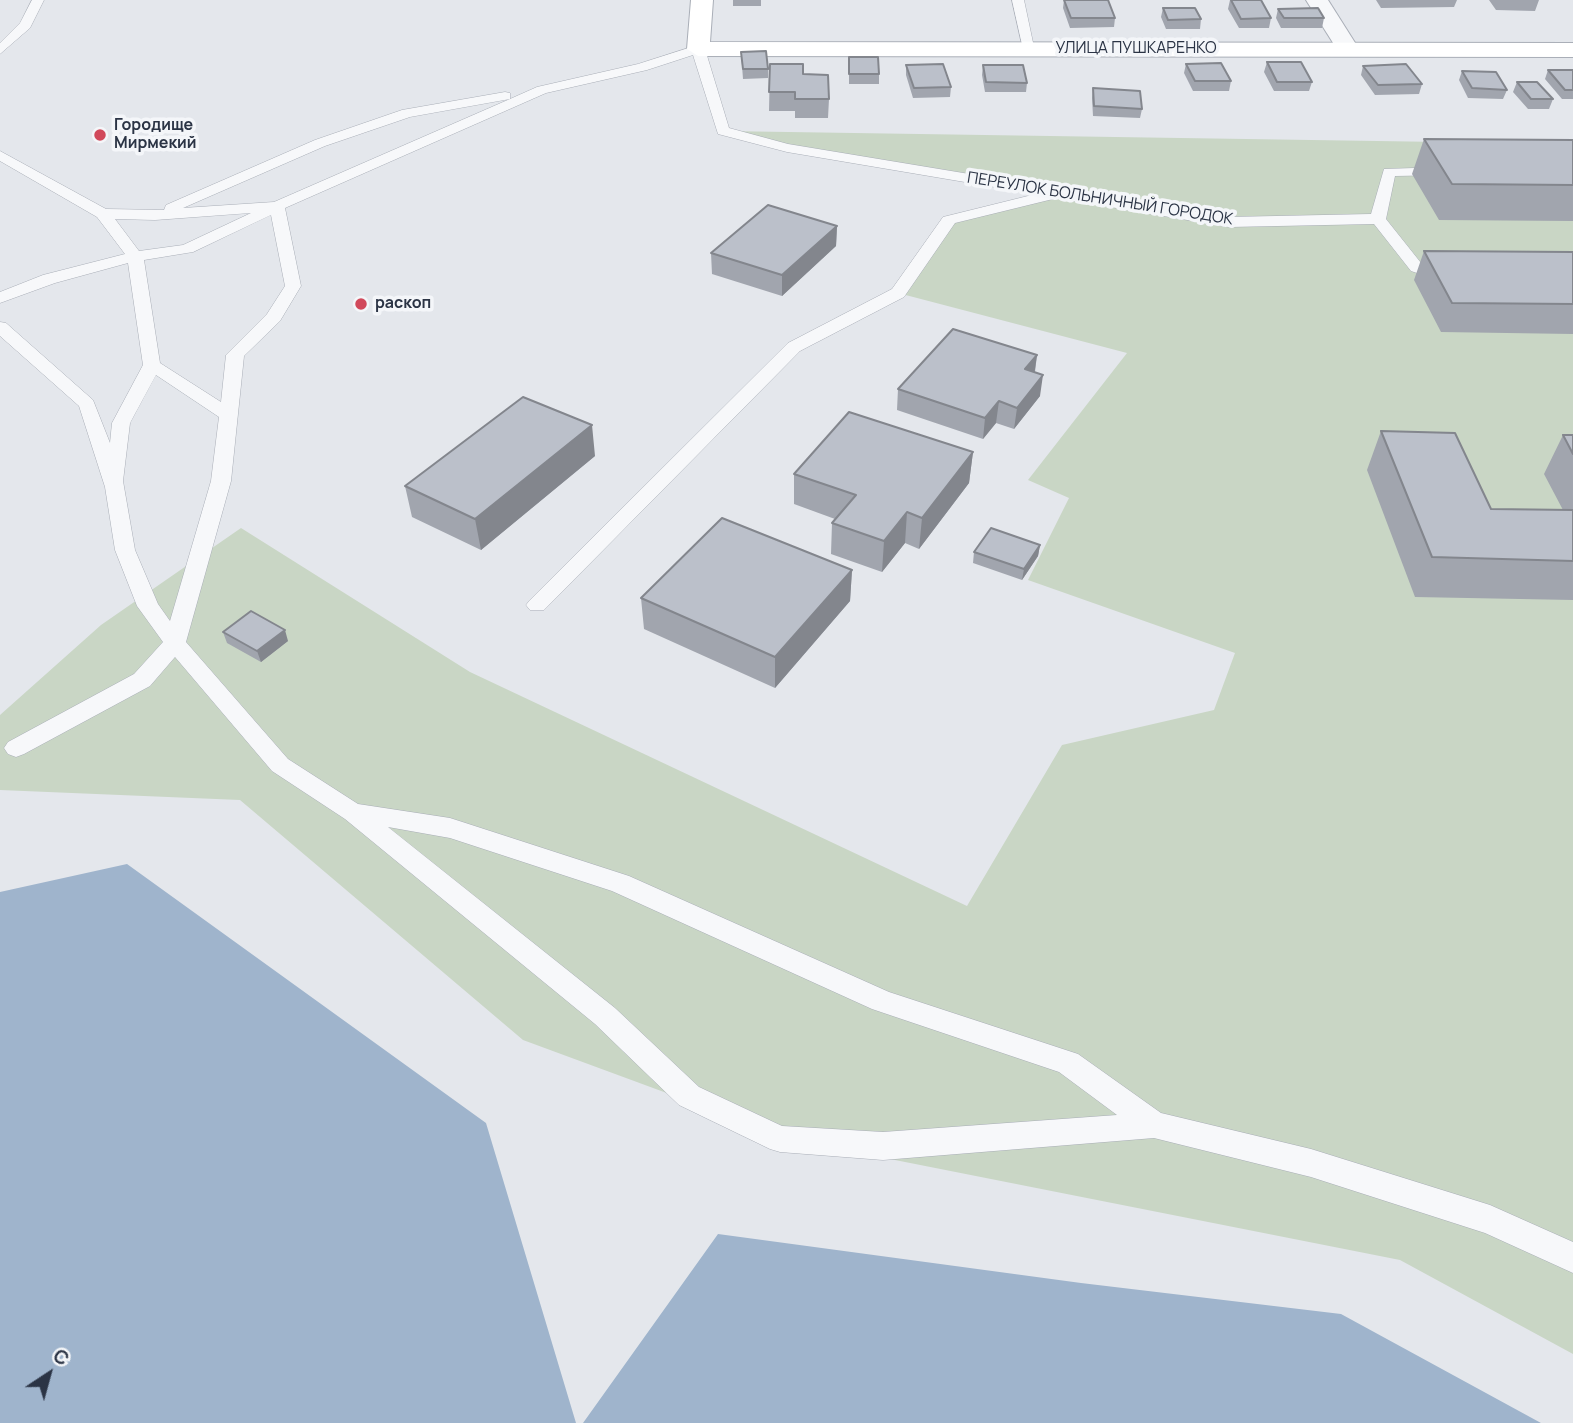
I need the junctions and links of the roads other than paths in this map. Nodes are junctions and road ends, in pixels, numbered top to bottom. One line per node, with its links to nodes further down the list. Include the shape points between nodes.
1 (38, 0): 5 (lane, via 25,24)
2 (702, 0): 6 (main road)
3 (1018, 0): 7 (lane)
4 (1317, 0): 8 (street)
5 (3, 46)
6 (698, 49): 7 (main road, УЛИЦА ПУШКАРЕНКО); 10 (lane); 13 (lane, ПЕРЕУЛОК БОЛЬНИЧНЫЙ ГОРОДОК, via 723,131 787,148)
7 (1030, 49): 8 (main road, УЛИЦА ПУШКАРЕНКО)
8 (1348, 49): 9 (main road, УЛИЦА ПУШКАРЕНКО)
9 (1573, 50)
10 (542, 90): 14 (lane); 16 (lane, via 407,113 320,144)
11 (0, 155): 15 (lane)
12 (1455, 170): 17 (lane, via 1389,172)
13 (1061, 192): 17 (lane, ПЕРЕУЛОК БОЛЬНИЧНЫЙ ГОРОДОК, via 1229,222); 25 (lane, via 949,220 898,293 794,346)
14 (277, 206): 16 (lane); 18 (lane, via 187,249); 23 (lane, via 293,286 274,317 235,355)
15 (103, 214): 16 (lane); 18 (lane)
16 (155, 215)
17 (1378, 219): 19 (lane)
18 (135, 256): 20 (lane, via 49,279); 22 (lane)
19 (1417, 268)
20 (0, 298)
21 (0, 327): 24 (lane, via 87,404)
22 (152, 365): 23 (lane); 24 (lane, via 121,424)
23 (229, 415): 26 (lane, via 221,481)
24 (115, 487): 26 (lane, via 125,550 148,606)
25 (537, 605)
26 (175, 643): 27 (lane, via 142,680); 28 (lane, via 280,765)
27 (16, 748)
28 (352, 812): 29 (lane, via 450,828 620,883 881,1001 1068,1063); 29 (lane, via 605,1016 689,1096 780,1139 883,1146)
29 (1154, 1125): 30 (lane, via 1311,1163 1490,1220)
30 (1573, 1258)

